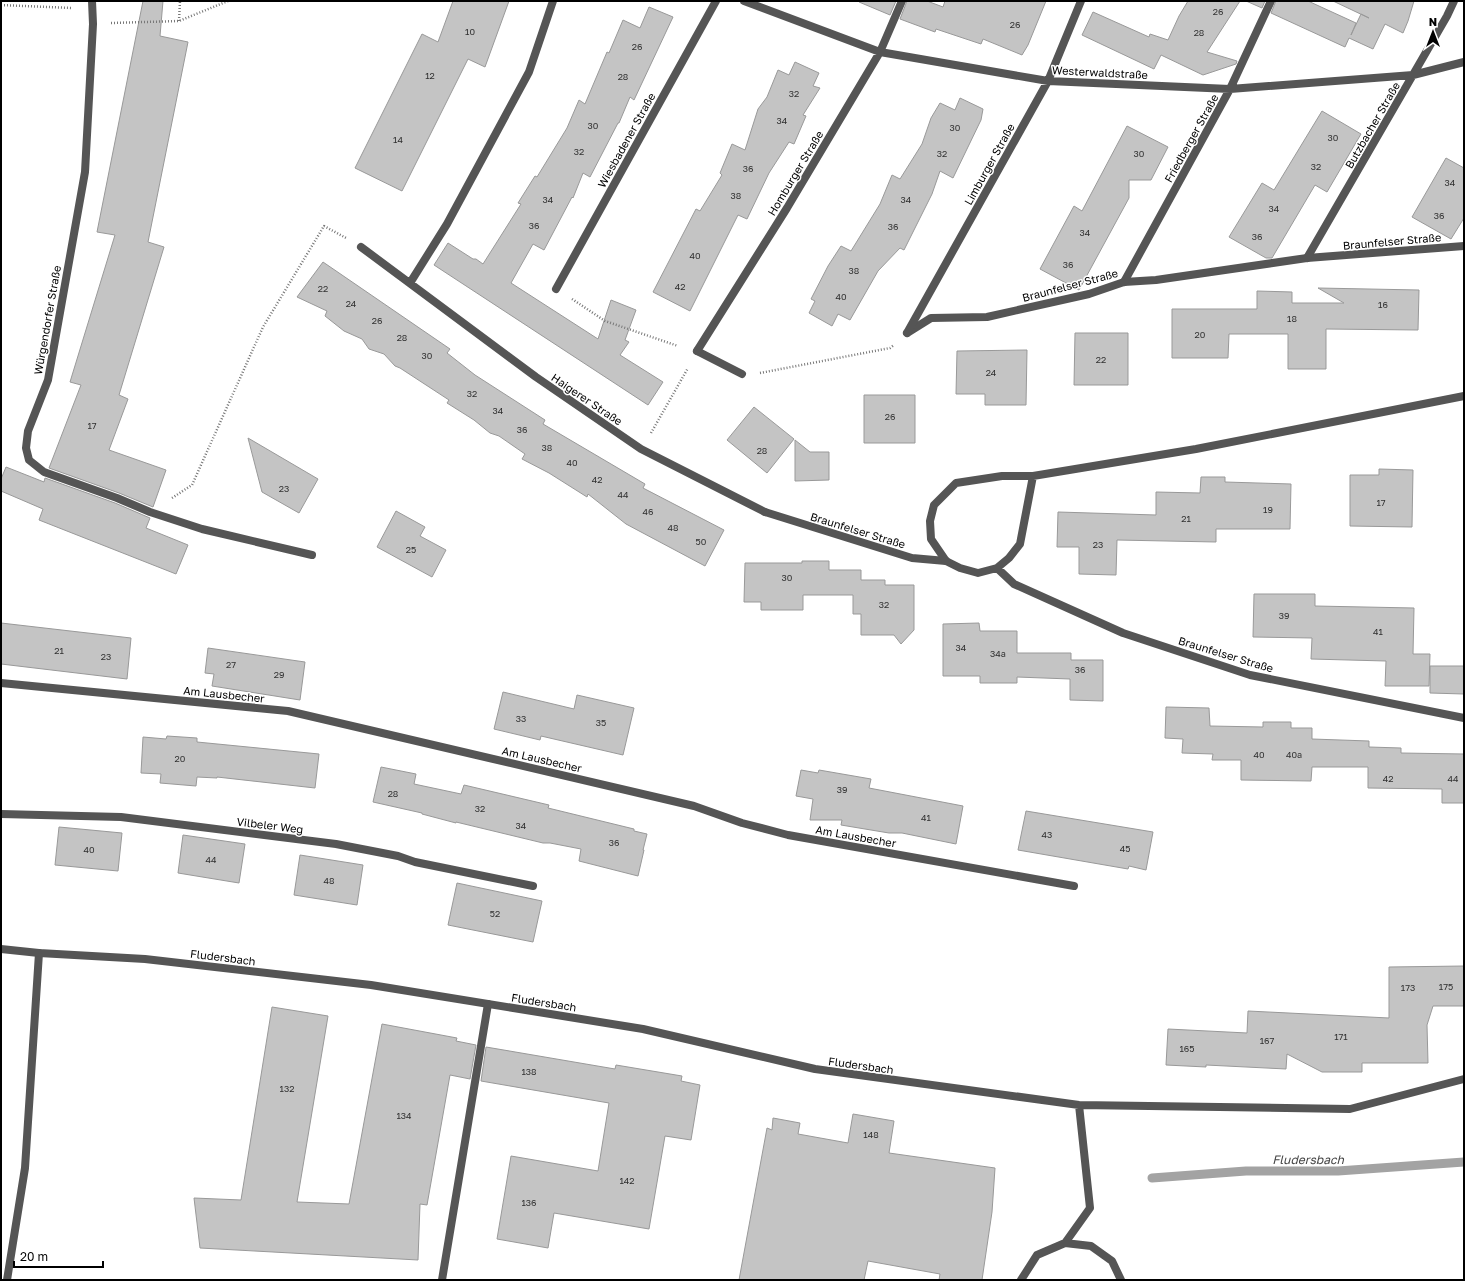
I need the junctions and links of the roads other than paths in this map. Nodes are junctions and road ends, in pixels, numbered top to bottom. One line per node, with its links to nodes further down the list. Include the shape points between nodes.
1 (553, 1): 18 (street, via 529,72 447,224)
2 (716, 1): 19 (street, Wiesbadener Straße)
3 (744, 1): 9 (street, Westerwaldstraße)
4 (902, 1): 9 (street, Homburger Straße)
5 (1081, 1): 12 (street, Limburger Straße)
6 (1271, 1): 13 (street, Friedberger Straße)
7 (1454, 1): 11 (street, Butzbacher Straße)
8 (92, 5): 25 (street, Würgendorfer Straße, via 85,172 48,380 28,431 26,448 29,460 44,472 150,512 202,529)
9 (880, 52): 12 (street, Westerwaldstraße); 21 (street, Homburger Straße, via 697,352)
10 (1464, 62): 11 (street, Westerwaldstraße)
11 (1413, 75): 13 (street, Westerwaldstraße); 16 (street, Butzbacher Straße)
12 (1048, 81): 13 (street, Westerwaldstraße); 20 (street, Limburger Straße)
13 (1230, 89): 17 (street, Friedberger Straße)
14 (1464, 246): 16 (street, Braunfelser Straße)
15 (361, 247): 18 (street, Haigerer Straße)
16 (1307, 258): 17 (street, Braunfelser Straße, via 1156,280)
17 (1124, 282): 20 (street, Braunfelser Straße, via 1090,294 987,318 930,318)
18 (410, 284): 24 (street, Haigerer Straße, via 536,377 641,449)
19 (556, 289)
20 (907, 333)
21 (742, 374)
22 (1464, 396): 23 (street, via 1196,450)
23 (1033, 476): 26 (street, via 1002,476 956,483 934,505 930,521 932,539); 27 (street, Braunfelser Straße, via 1020,544)
24 (765, 512): 26 (street, Braunfelser Straße, via 912,558)
25 (312, 555)
26 (946, 561): 27 (street, Braunfelser Straße, via 978,573)
27 (997, 568): 29 (street, Braunfelser Straße, via 1014,584 1123,633 1243,673)
28 (1, 682): 32 (street, Am Lausbecher, via 288,712 694,806 742,823 788,835)
29 (1464, 718)
30 (1, 814): 31 (street, Vilbeler Weg, via 121,817 336,844)
31 (533, 886)
32 (1074, 886)
33 (1, 949): 34 (street, Fludersbach)
34 (39, 953): 35 (street, Fludersbach, via 145,959 371,985); 39 (street, via 24,1168)
35 (488, 1004): 37 (street, Fludersbach, via 642,1029 815,1070); 40 (street)
36 (1464, 1079): 37 (street, Fludersbach, via 1350,1109)
37 (1079, 1105): 38 (street, via 1090,1208)
38 (1066, 1243): 41 (street, via 1037,1255); 42 (street, via 1091,1246 1112,1261)
39 (8, 1278)
40 (442, 1280)
41 (1021, 1280)
42 (1121, 1280)

